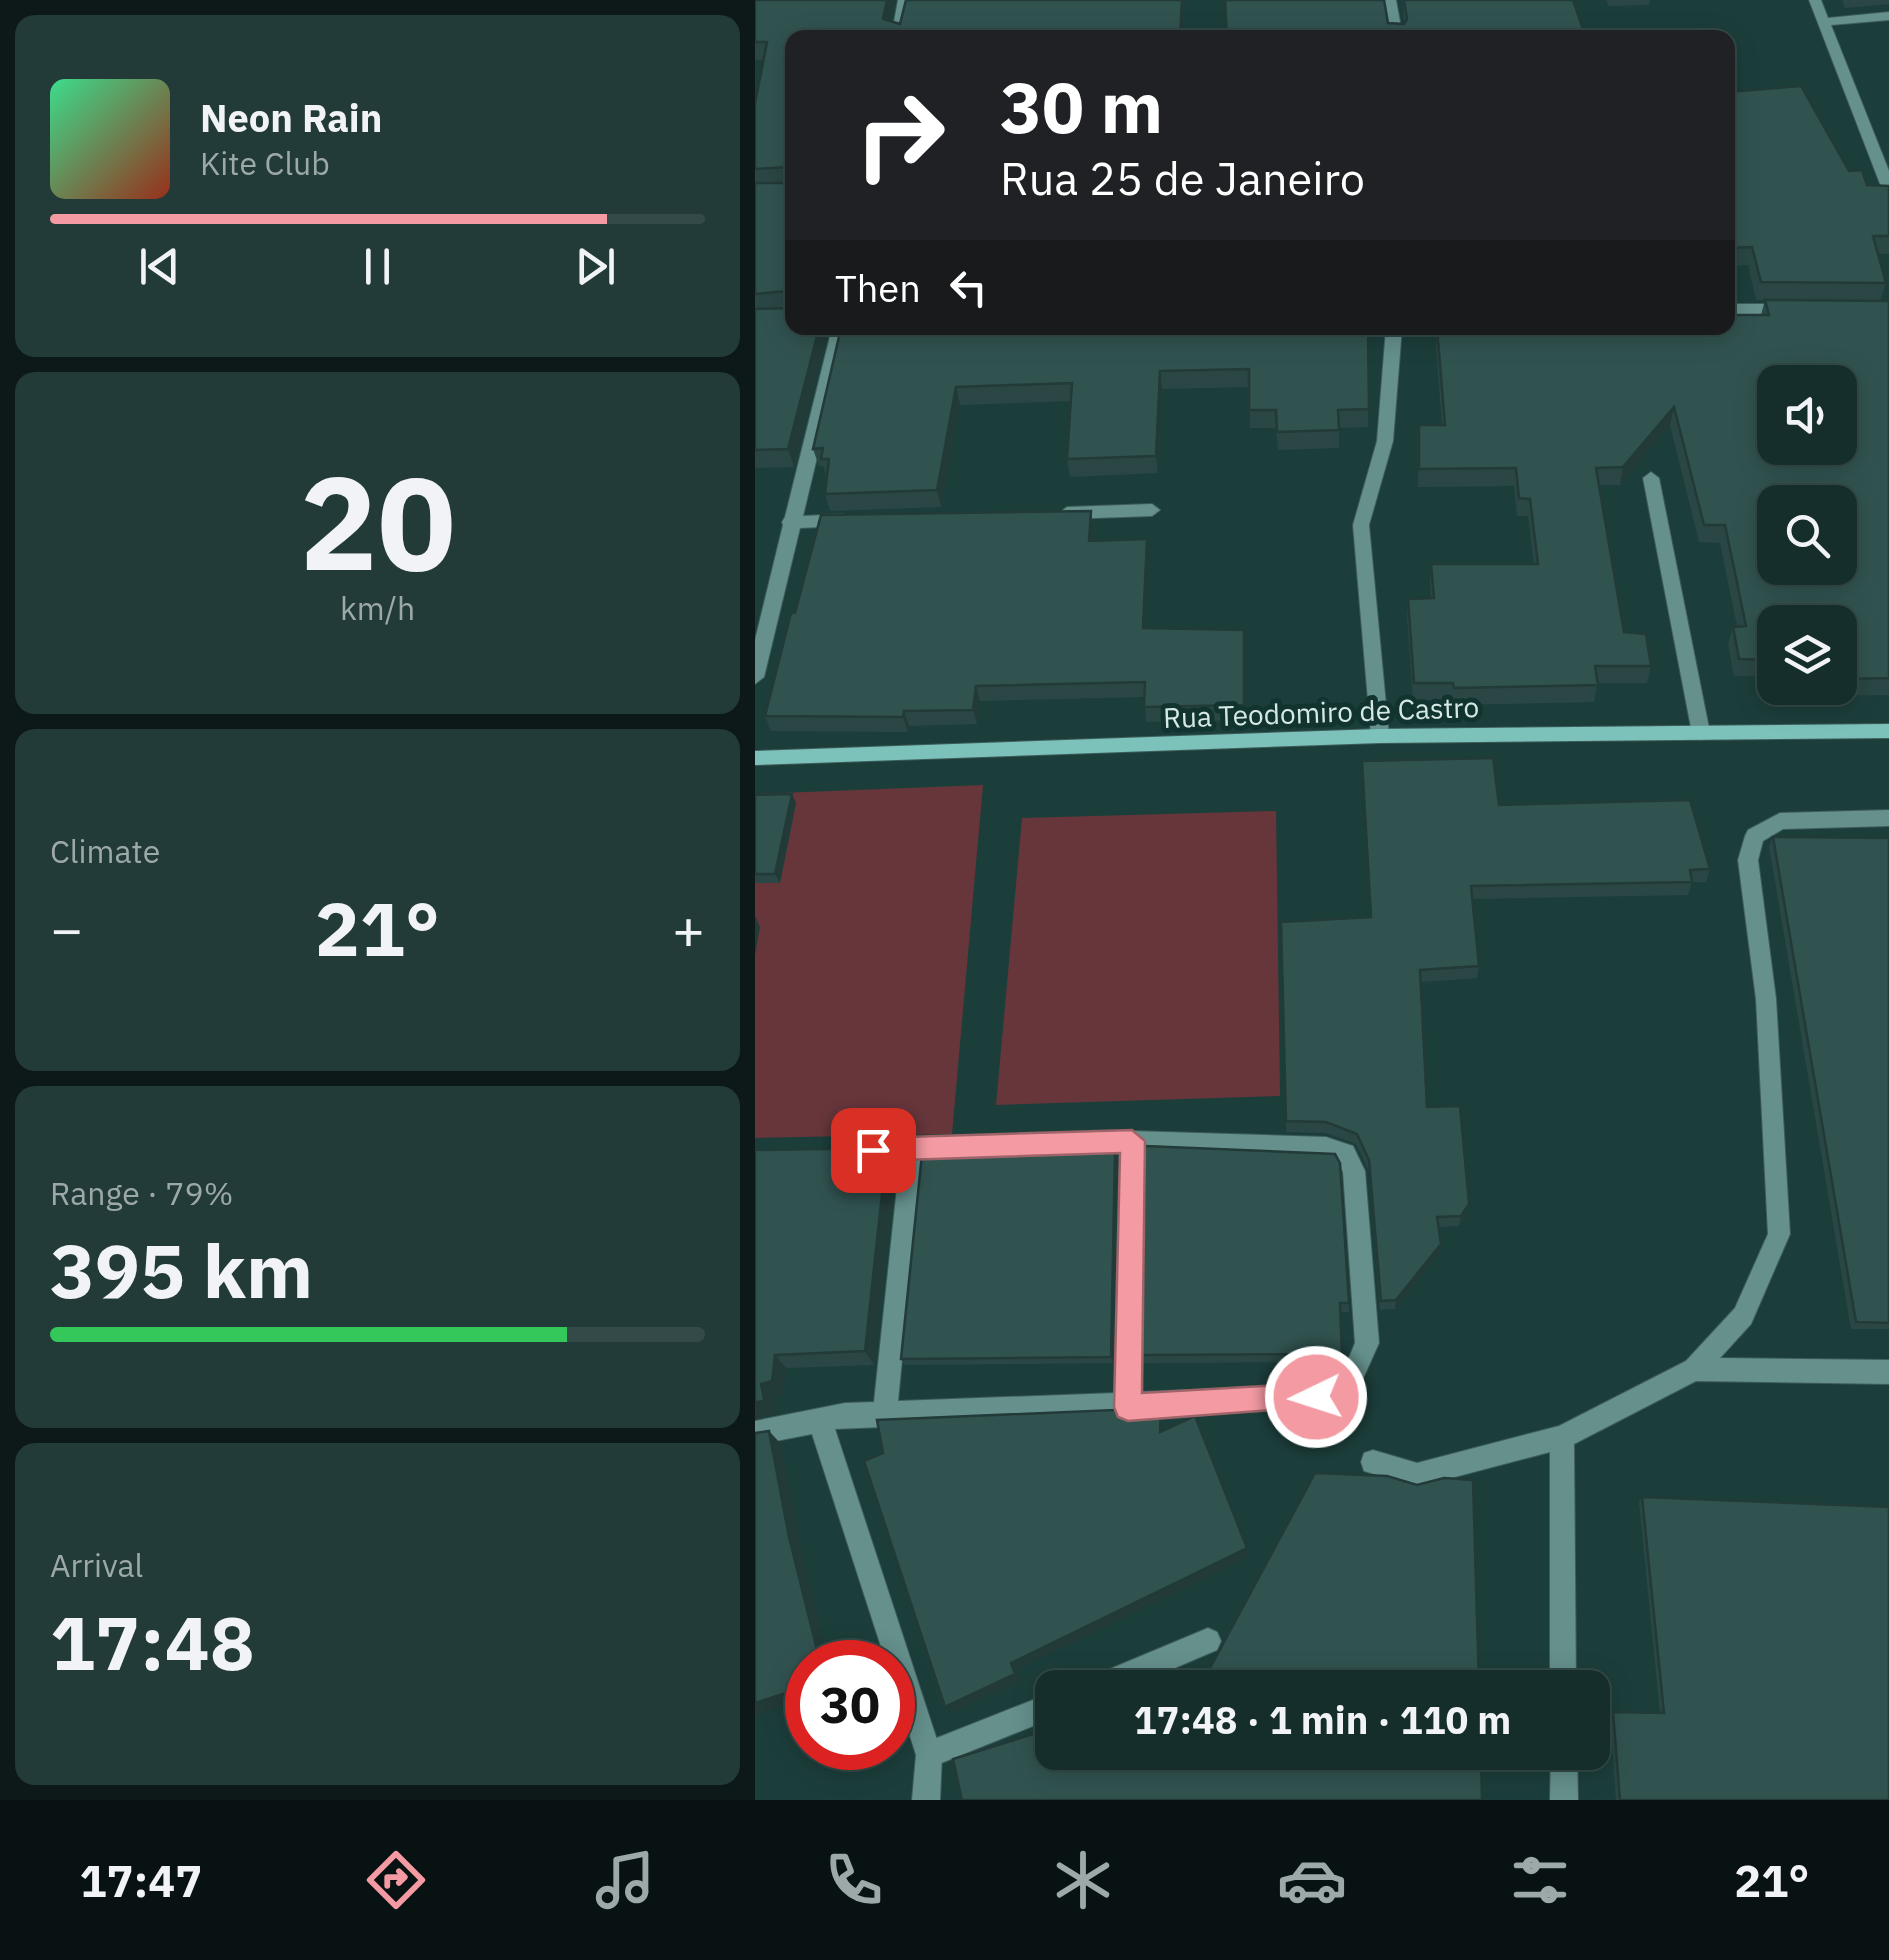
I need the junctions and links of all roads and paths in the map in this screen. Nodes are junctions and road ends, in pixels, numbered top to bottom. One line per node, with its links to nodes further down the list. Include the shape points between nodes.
1 (905, 0): 6 (street)
2 (1390, 0): 7 (street)
3 (1815, 0): 5 (street)
4 (1889, 16): 5 (street)
5 (1823, 22): 8 (street)
6 (899, 30)
7 (1396, 30)
8 (1889, 189)
9 (1735, 308): 10 (street)
10 (1799, 309)
11 (838, 335): 17 (street)
12 (1393, 335): 21 (street, via 1385,440 1361,524)
13 (1651, 478): 20 (street)
14 (1151, 510): 15 (street)
15 (1056, 513)
16 (866, 519): 17 (street)
17 (790, 522): 18 (street)
18 (755, 678)
19 (1889, 731): 20 (street, Rua Teodomiro de Castro)
20 (1701, 733): 21 (street, Rua Teodomiro de Castro)
21 (1380, 736): 22 (street, Rua Teodomiro de Castro)
22 (755, 758)
23 (1889, 818): 27 (street, via 1781,821 1755,836 1748,860 1767,999 1779,1234 1743,1316)
24 (1132, 1141): 25 (street); 29 (street); 29 (street, via 1327,1147 1345,1154 1354,1171 1367,1343 1353,1375 1333,1390 1291,1399)
25 (912, 1149): 26 (street); 30 (street)
26 (833, 1150)
27 (1694, 1369): 28 (street); 33 (street)
28 (1889, 1372)
29 (1128, 1407): 30 (street)
30 (885, 1414): 31 (street)
31 (820, 1420): 32 (street); 39 (street)
32 (755, 1432)
33 (1563, 1437): 34 (street, via 1417,1476); 37 (street)
34 (1373, 1462)
35 (1208, 1641): 36 (street)
36 (1138, 1670)
37 (1563, 1670)
38 (1035, 1712): 39 (street)
39 (929, 1755): 41 (street)
40 (1564, 1770): 42 (street)
41 (926, 1800)
42 (1564, 1800)

